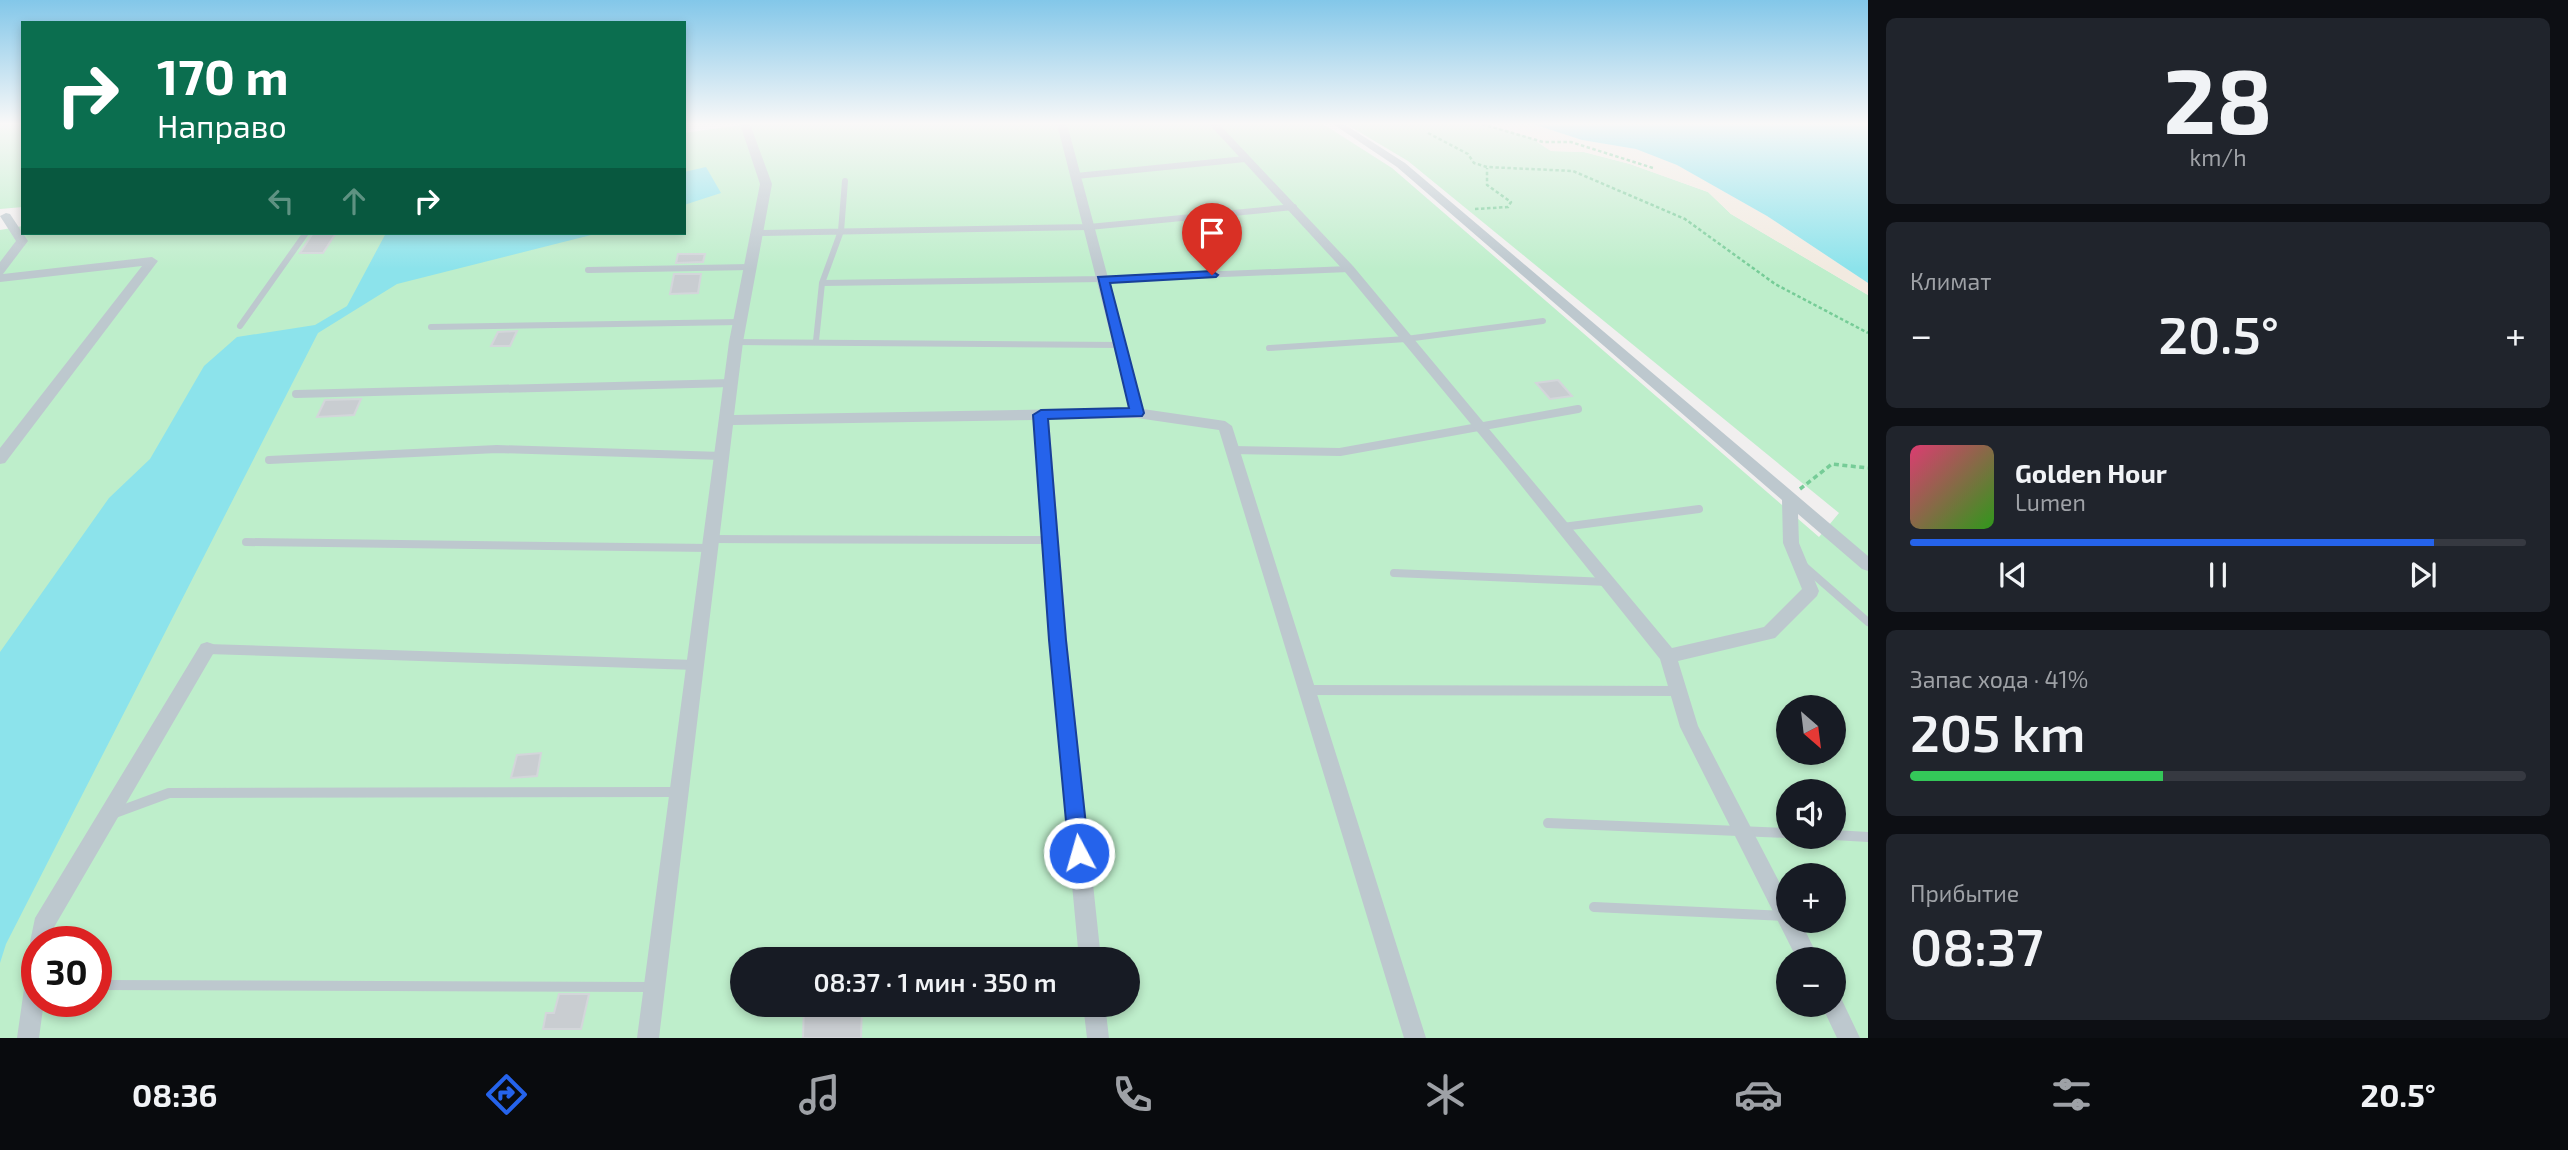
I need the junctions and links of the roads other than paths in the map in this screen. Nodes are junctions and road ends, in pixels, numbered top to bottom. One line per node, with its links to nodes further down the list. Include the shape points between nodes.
1 (762, 172): 13 (street, via 766,184)
2 (1075, 172): 6 (street)
3 (1111, 172): 6 (lane)
4 (1259, 172): 8 (street)
5 (1410, 172): 42 (street)
6 (1076, 176): 11 (street)
7 (845, 181): 12 (lane)
8 (1294, 207): 11 (lane); 16 (street)
9 (21, 213): 10 (street)
10 (3, 216): 18 (street, via 22,242)
11 (1089, 227): 12 (lane); 20 (street)
12 (841, 231): 13 (lane); 21 (lane)
13 (757, 233): 15 (street)
14 (305, 235): 24 (lane)
15 (750, 267): 17 (lane); 23 (street)
16 (1349, 269): 20 (lane); 26 (street)
17 (588, 270)
18 (0, 271)
19 (0, 278): 40 (street, via 152,261)
20 (1102, 279): 21 (lane); 29 (street)
21 (822, 283): 27 (lane)
22 (1543, 321): 26 (lane)
23 (740, 322): 25 (lane); 28 (street)
24 (240, 326)
25 (431, 327)
26 (1406, 338): 30 (lane); 37 (street)
27 (816, 341): 28 (lane); 29 (lane)
28 (736, 342): 31 (street)
29 (1120, 345): 34 (street)
30 (1269, 348)
31 (731, 383): 32 (lane); 36 (street)
32 (296, 394)
33 (1578, 409): 37 (lane)
34 (1137, 413): 35 (street); 38 (street, via 1224,426)
35 (1041, 415): 36 (street); 45 (street)
36 (726, 420): 39 (street)
37 (1479, 426): 38 (lane, via 1339,452); 44 (street)
38 (1232, 450): 56 (street)
39 (722, 456): 41 (lane, via 497,449); 47 (street)
40 (0, 459)
41 (269, 460)
42 (1790, 496): 48 (street, via 1791,543); 49 (street)
43 (1699, 509): 44 (lane)
44 (1563, 527): 51 (street)
45 (1050, 540): 47 (lane); 69 (street)
46 (246, 542): 47 (lane)
47 (711, 543): 55 (street)
48 (1799, 562): 52 (lane); 54 (street, via 1811,591 1769,633)
49 (1868, 565)
50 (1394, 573): 51 (lane)
51 (1608, 582): 54 (street)
52 (1868, 622)
53 (207, 649): 55 (lane); 59 (street)
54 (1668, 656): 57 (street)
55 (695, 665): 58 (street)
56 (1307, 690): 57 (lane); 78 (street)
57 (1678, 691): 61 (street, via 1689,727)
58 (679, 792): 59 (lane, via 169,793); 71 (street)
59 (107, 816): 68 (street)
60 (1548, 823): 61 (lane)
61 (1743, 831): 62 (lane); 65 (street)
62 (1776, 832)
63 (1846, 836): 64 (lane)
64 (1868, 837)
65 (1776, 896)
66 (1594, 907): 67 (lane)
67 (1776, 918)
68 (43, 926)
69 (1089, 947)
70 (112, 985): 71 (lane)
71 (655, 987): 76 (street)
72 (31, 1017): 75 (street)
73 (1096, 1017): 77 (street)
74 (1838, 1017): 79 (street)
75 (28, 1038)
76 (648, 1038)
77 (1098, 1038)
78 (1415, 1038)
79 (1849, 1038)

